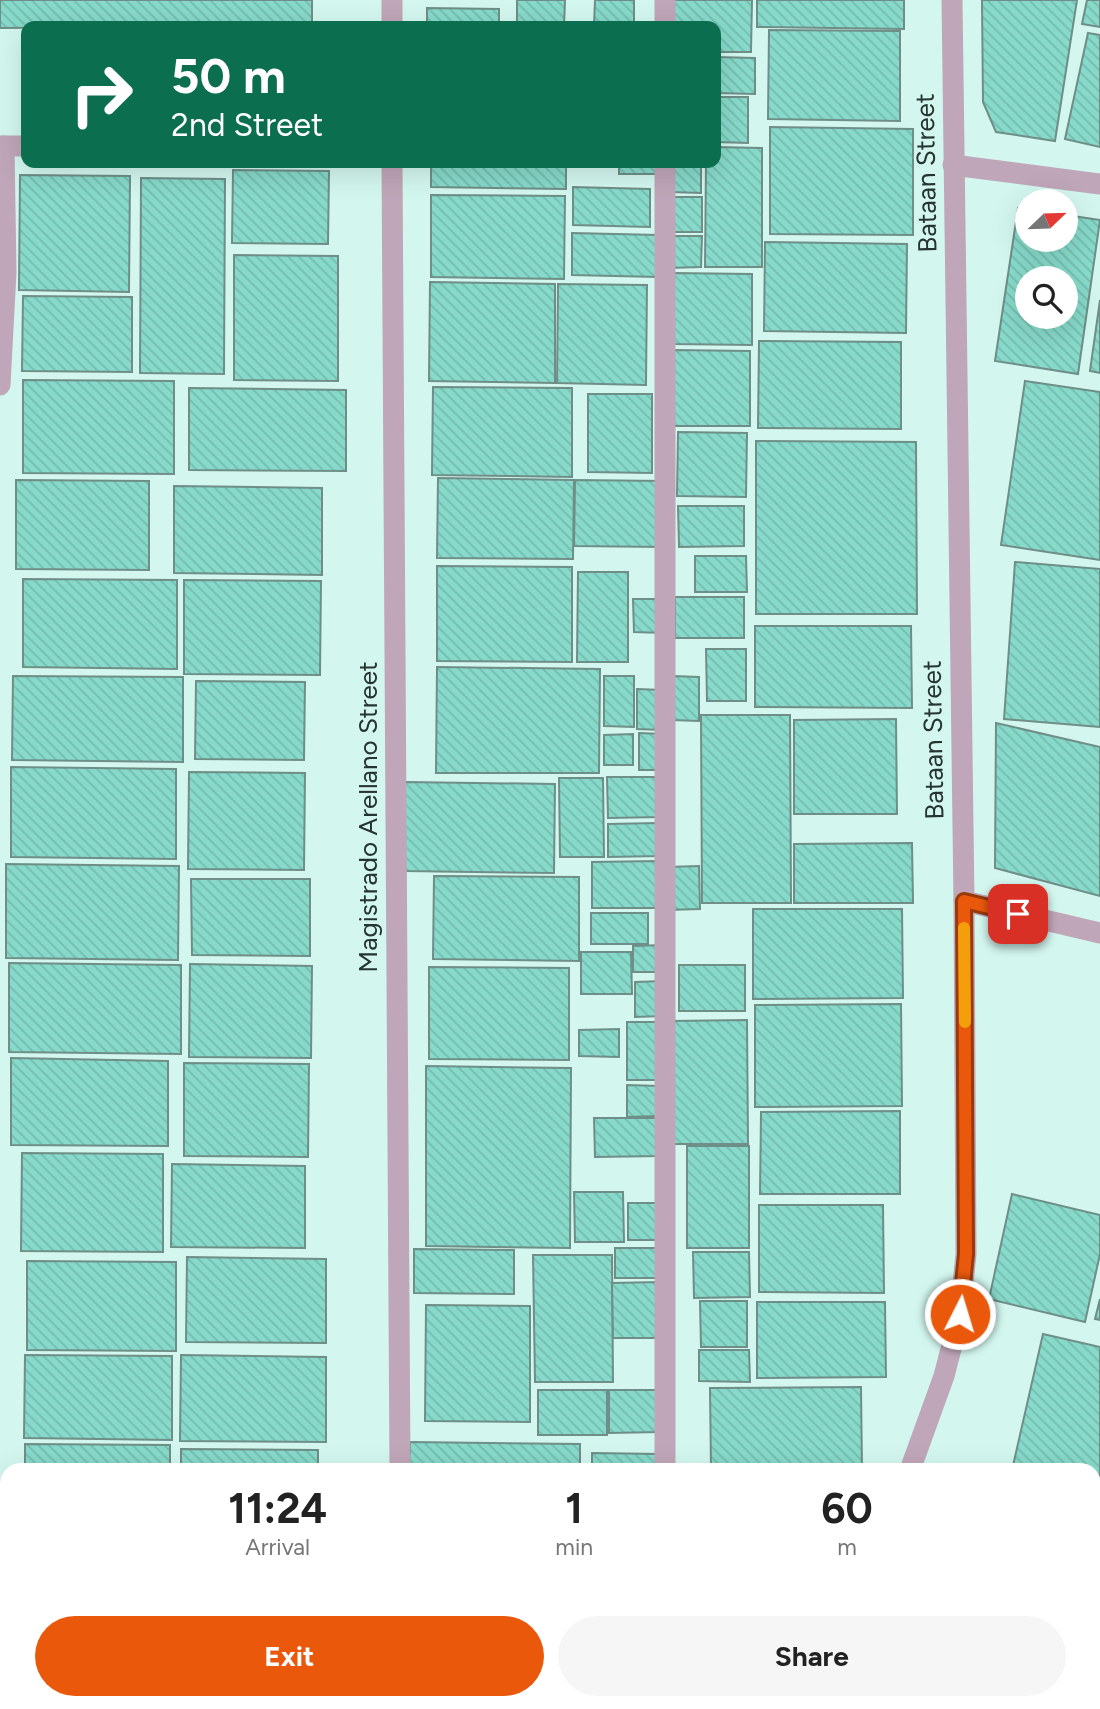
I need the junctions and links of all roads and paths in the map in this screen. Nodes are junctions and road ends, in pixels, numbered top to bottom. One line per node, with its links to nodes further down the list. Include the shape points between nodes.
1 (392, 0): 4 (street)
2 (666, 0): 5 (street)
3 (952, 0): 8 (street, Bataan Street)
4 (392, 21)
5 (666, 21)
6 (2, 146): 7 (street); 12 (street, via 6,272)
7 (21, 146)
8 (953, 165): 11 (street); 13 (street, Bataan Street)
9 (392, 168): 15 (street, Magistrado Arellano Street)
10 (665, 168): 16 (street)
11 (1100, 184)
12 (0, 385)
13 (964, 901): 14 (street); 17 (street, Bataan Street, via 966,1254 960,1314 944,1376)
14 (1100, 933)
15 (400, 1463)
16 (665, 1463)
17 (913, 1463)

